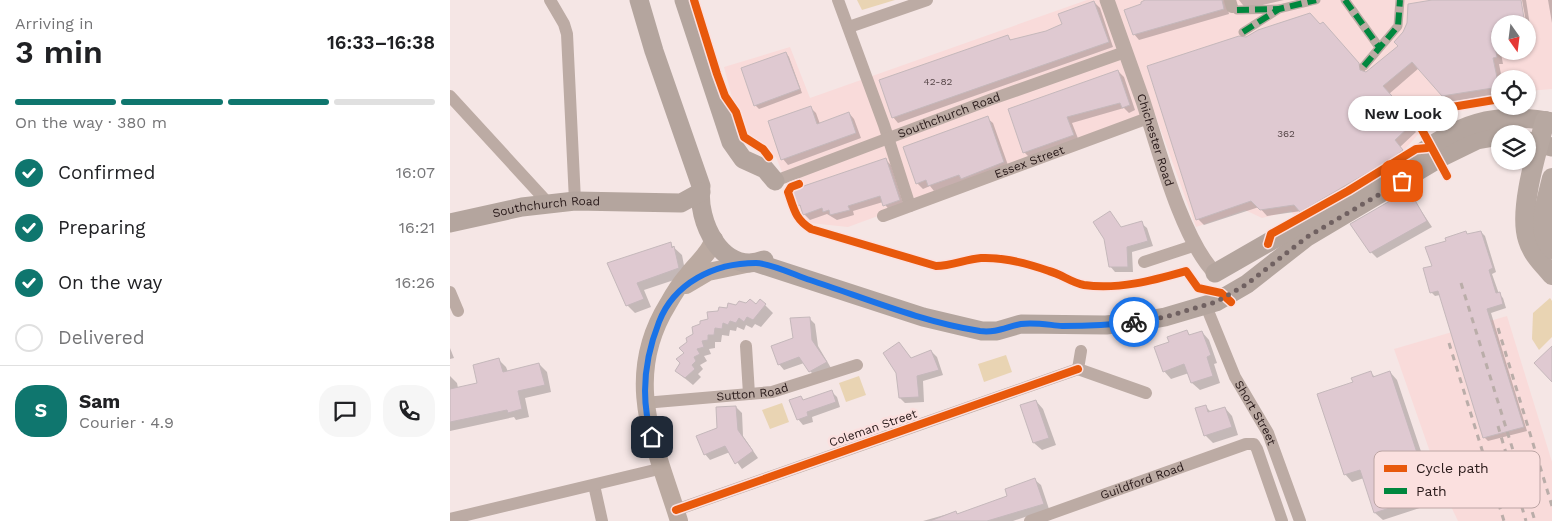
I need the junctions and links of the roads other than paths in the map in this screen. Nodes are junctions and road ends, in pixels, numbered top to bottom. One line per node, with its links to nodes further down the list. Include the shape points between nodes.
1 (550, 0): 26 (street, via 567,34)
2 (639, 0): 25 (main road)
3 (684, 0): 24 (main road, via 731,142 743,159 765,168)
4 (838, 0): 12 (street)
5 (927, 0): 12 (street)
6 (1107, 0): 15 (street, Chichester Road)
7 (1316, 0): 11 (street)
8 (1345, 0): 14 (street)
9 (1400, 0): 14 (street, via 1398,26)
10 (1233, 5): 11 (street)
11 (1279, 9): 13 (street)
12 (849, 27): 20 (street)
13 (1243, 32)
14 (1379, 47): 16 (street)
15 (1125, 52): 18 (street, Chichester Road); 20 (street, Southchurch Road)
16 (1364, 66)
17 (450, 96): 27 (street)
18 (1148, 118): 28 (street, Essex Street); 32 (street, Chichester Road, via 1173,192)
19 (1548, 122): 22 (highway); 36 (main road, via 1524,117 1494,119 1451,132 1412,160)
20 (888, 138): 24 (street, Southchurch Road); 28 (street)
21 (1491, 138): 40 (main road, via 1477,140 1447,154 1307,237 1247,284)
22 (1539, 144): 37 (highway, via 1525,212 1525,230 1534,254)
23 (1552, 178): 33 (highway, via 1543,230)
24 (775, 181)
25 (701, 189): 26 (main road, Southchurch Road, via 682,203 674,204); 31 (main road, via 700,206)
26 (575, 201): 27 (main road, Southchurch Road)
27 (549, 204): 30 (main road, Southchurch Road)
28 (910, 206): 29 (street, Essex Street)
29 (883, 216)
30 (450, 223)
31 (714, 239): 34 (main road, via 726,255 736,261); 38 (main road, via 712,247)
32 (1196, 245): 35 (street); 36 (street, Chichester Road)
33 (1552, 249)
34 (757, 262): 38 (main road, via 708,272); 40 (main road, via 949,324 997,331 1021,324 1120,324)
35 (1144, 262)
36 (1215, 273)
37 (1552, 275)
38 (679, 289): 48 (main road, via 668,303 655,331 645,378)
39 (450, 292): 41 (street)
40 (1206, 306): 56 (street, Short Street, via 1236,377 1268,433)
41 (458, 311)
42 (746, 346): 47 (street)
43 (1081, 351): 45 (street)
44 (858, 365): 47 (street, Sutton Road, via 772,392)
45 (1078, 369): 46 (street); 51 (street, Coleman Street)
46 (1146, 393)
47 (749, 394): 48 (street, Sutton Road)
48 (644, 403): 49 (main road)
49 (662, 468): 50 (street); 51 (main road)
50 (594, 485): 52 (street); 53 (street)
51 (678, 515)
52 (450, 519)
53 (602, 521)
54 (1030, 521): 55 (street, Guildford Road, via 1246,444 1254,444)
55 (1282, 521)
56 (1300, 521)

